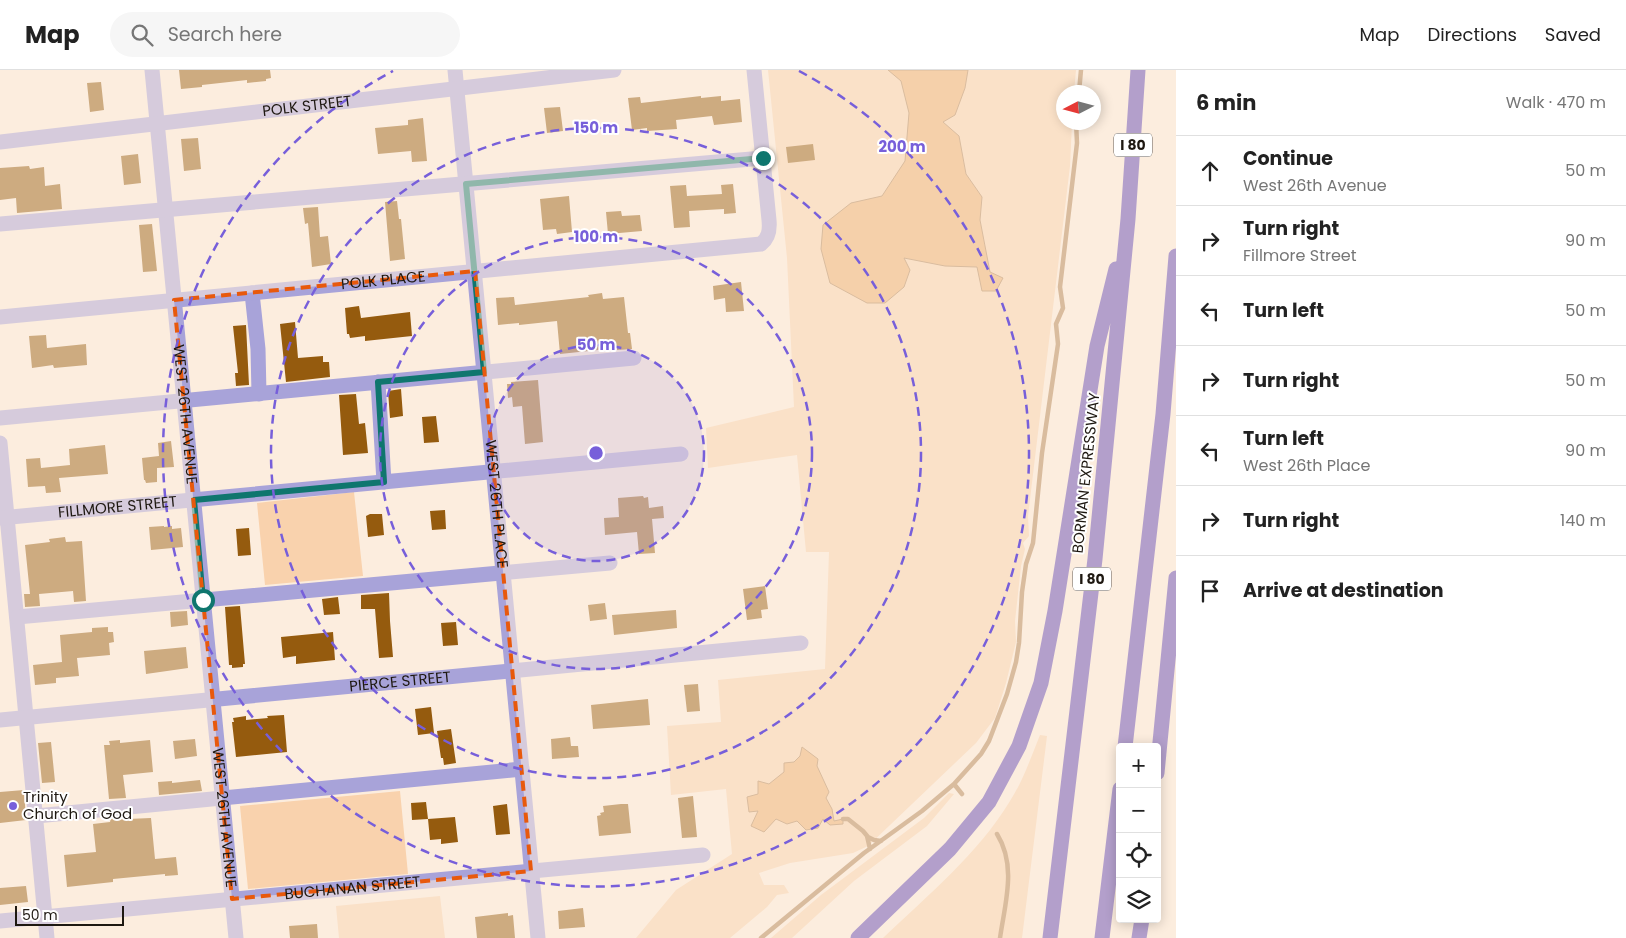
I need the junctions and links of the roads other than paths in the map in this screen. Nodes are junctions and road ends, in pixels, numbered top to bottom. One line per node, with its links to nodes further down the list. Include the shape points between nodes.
1 (152, 70): 7 (street, WEST 26TH AVENUE)
2 (455, 70): 6 (street, WEST 26TH PLACE)
3 (614, 70): 6 (street, POLK STREET)
4 (754, 70): 9 (street)
5 (1138, 70): 12 (highway, BORMAN EXPRESSWAY / I 80)
6 (457, 89): 7 (street, POLK STREET); 10 (street, WEST 26TH PLACE)
7 (158, 123): 8 (street, POLK STREET); 11 (street, WEST 26TH AVENUE)
8 (0, 142)
9 (763, 158): 10 (street); 15 (street, POLK PLACE, via 770,228 761,244)
10 (466, 184): 11 (street); 15 (street, WEST 26TH PLACE)
11 (166, 210): 13 (street); 17 (street, WEST 26TH AVENUE)
12 (1128, 219): 57 (highway, via 1097,346 1041,682 1019,746 989,802 950,848); 58 (highway, BORMAN EXPRESSWAY / I 80, via 1095,559)
13 (0, 224)
14 (1176, 256): 41 (highway, via 1163,414)
15 (475, 272): 16 (street, POLK PLACE); 20 (street, WEST 26TH PLACE)
16 (252, 293): 17 (street, POLK PLACE); 22 (street)
17 (174, 300): 18 (street, POLK PLACE); 23 (street, WEST 26TH AVENUE)
18 (0, 317)
19 (634, 358): 20 (street)
20 (484, 372): 21 (street); 27 (street, WEST 26TH PLACE)
21 (378, 382): 22 (street); 28 (street)
22 (259, 394): 23 (street)
23 (184, 401): 24 (street); 29 (street, WEST 26TH AVENUE)
24 (0, 418)
25 (0, 443): 30 (street)
26 (681, 454): 27 (street, FILLMORE STREET)
27 (493, 471): 28 (street, FILLMORE STREET); 32 (street, WEST 26TH PLACE)
28 (384, 482): 29 (street, FILLMORE STREET)
29 (194, 500): 30 (street, FILLMORE STREET); 34 (street, WEST 26TH AVENUE)
30 (4, 517): 35 (street)
31 (610, 563): 32 (street)
32 (503, 572): 34 (street); 37 (street, WEST 26TH PLACE)
33 (1176, 578): 42 (highway)
34 (203, 600): 35 (street); 38 (street, WEST 26TH AVENUE)
35 (17, 617): 39 (street)
36 (801, 643): 37 (street, PIERCE STREET)
37 (512, 671): 38 (street, PIERCE STREET); 43 (street, WEST 26TH PLACE)
38 (213, 699): 39 (street, PIERCE STREET); 44 (street, WEST 26TH AVENUE)
39 (26, 717): 40 (street, PIERCE STREET); 45 (street)
40 (0, 720)
41 (1125, 743)
42 (1160, 743)
43 (522, 769): 44 (street); 48 (street, WEST 26TH PLACE)
44 (222, 799): 45 (street); 49 (street, WEST 26TH AVENUE)
45 (36, 816): 50 (street)
46 (1116, 822): 59 (highway)
47 (703, 855): 48 (street, BUCHANAN STREET)
48 (531, 871): 49 (street, BUCHANAN STREET); 56 (street, WEST 26TH PLACE)
49 (232, 899): 50 (street, BUCHANAN STREET); 55 (street, WEST 26TH AVENUE)
50 (45, 916): 51 (street, BUCHANAN STREET); 54 (street)
51 (0, 921)
52 (1141, 923): 60 (highway)
53 (1148, 923): 61 (highway)
54 (47, 938)
55 (236, 938)
56 (538, 938)
57 (858, 938)
58 (1050, 938)
59 (1102, 938)
60 (1139, 938)
61 (1149, 938)

